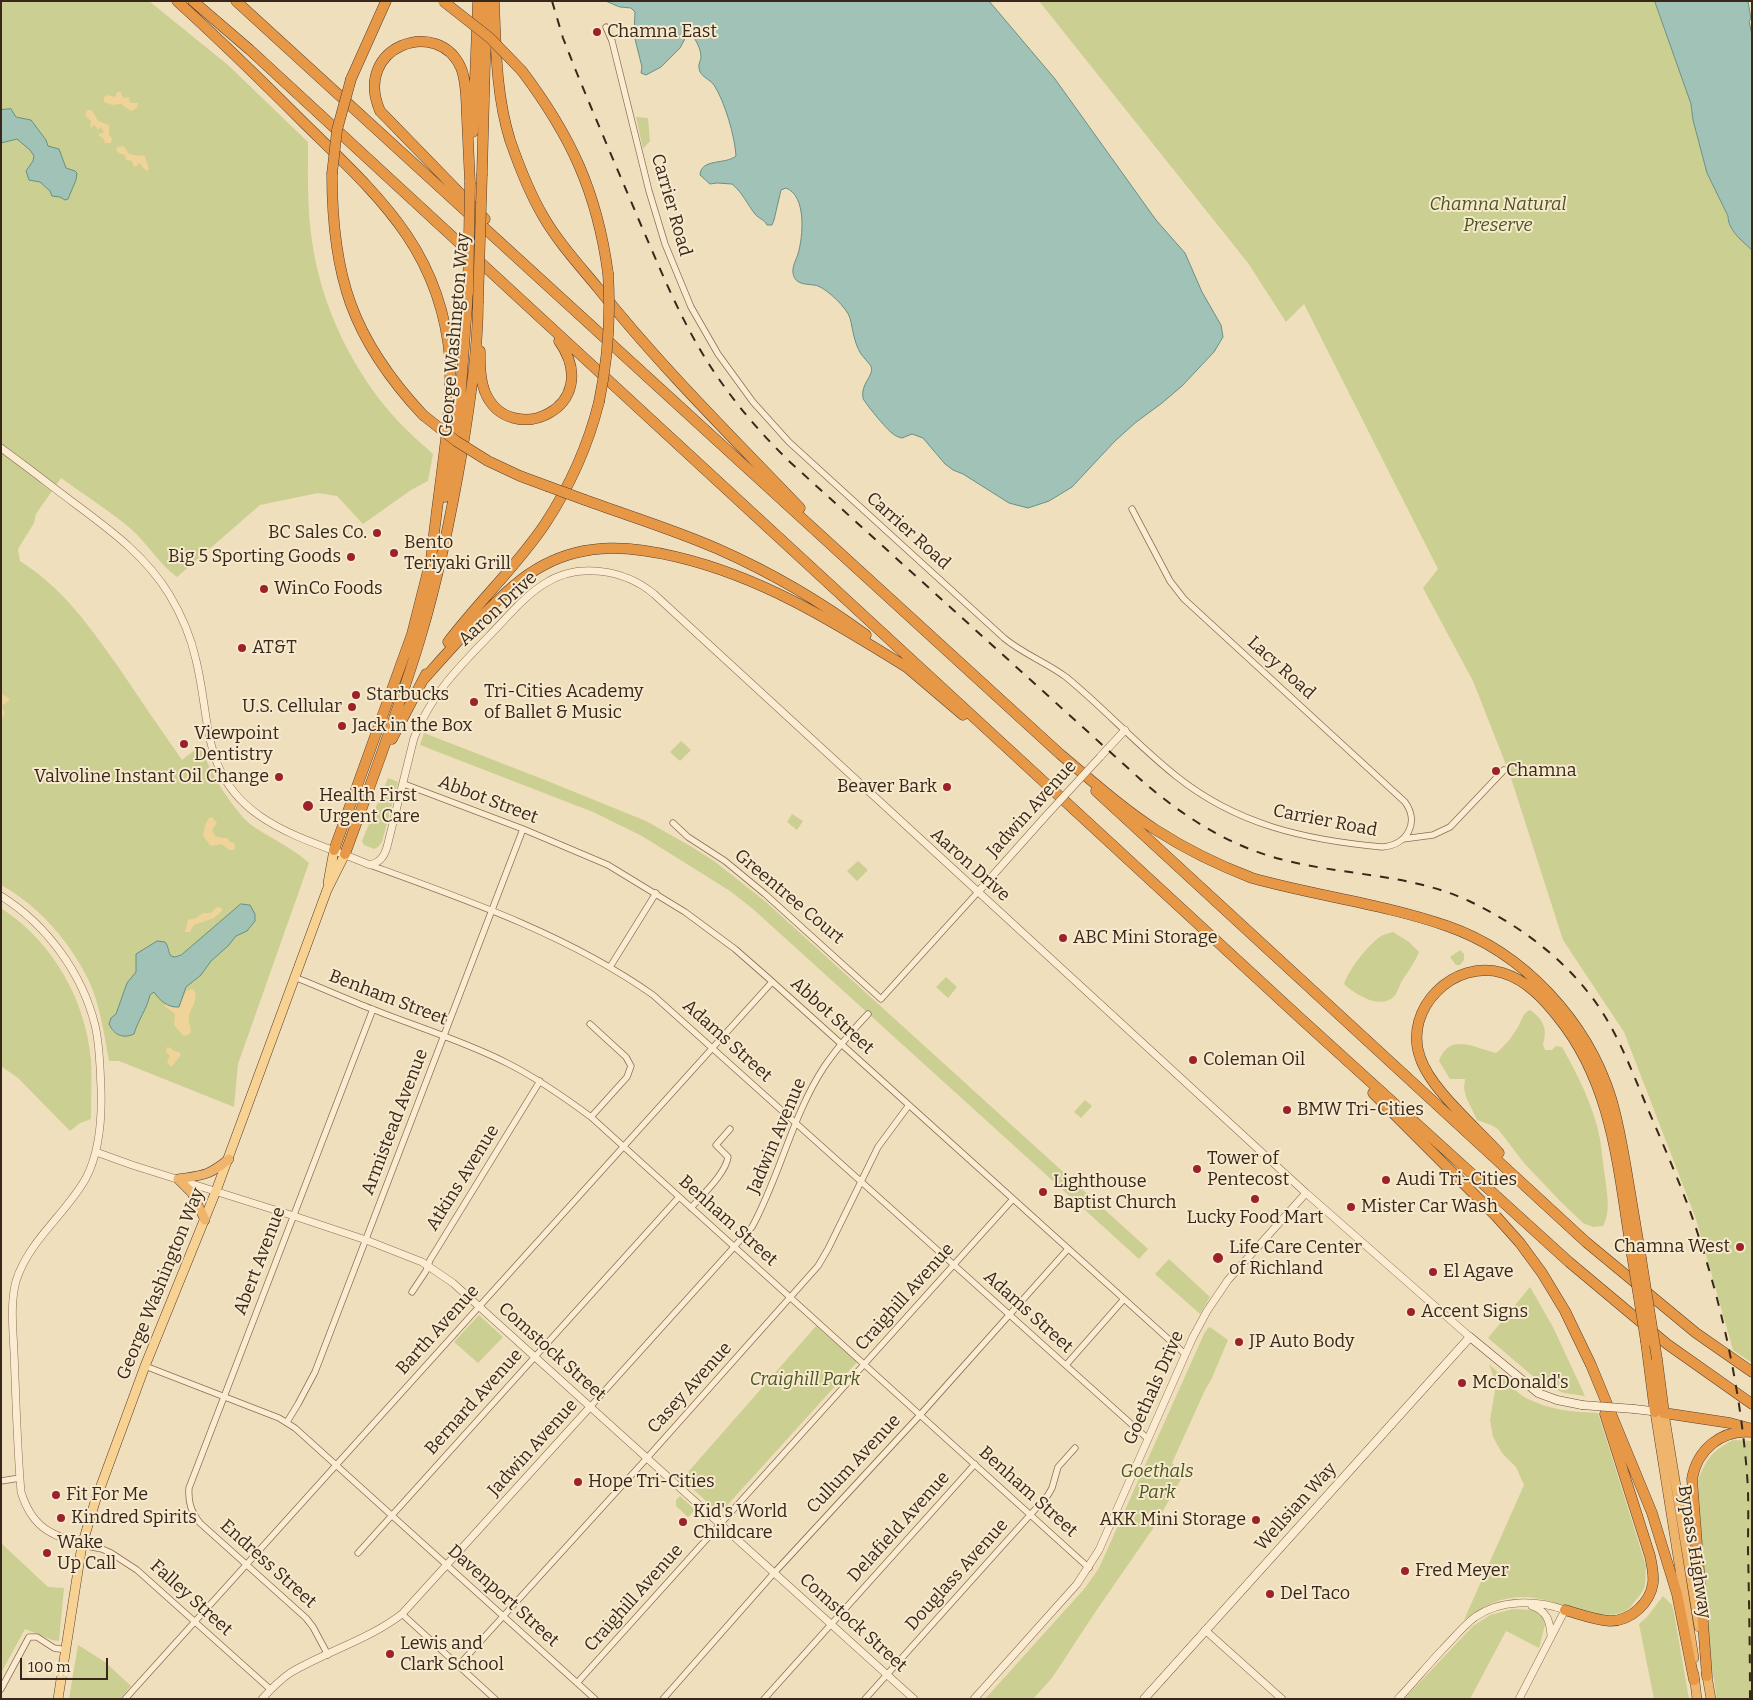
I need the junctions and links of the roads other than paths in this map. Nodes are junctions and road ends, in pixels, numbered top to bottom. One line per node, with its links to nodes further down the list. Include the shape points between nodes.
1 (177, 1): 16 (highway, via 378,197 412,240 428,270 445,322 451,385)
2 (193, 1): 13 (highway)
3 (236, 1): 11 (highway)
4 (386, 1): 18 (highway, bridge, via 351,78 337,130 332,174 333,216 344,285 352,307 377,358 397,386 423,415 488,461 744,561 835,613)
5 (443, 1): 19 (highway, bridge, via 490,38 522,71 553,115 580,166 597,217 608,273 610,318 599,402 587,445 570,482 545,524 440,652)
6 (478, 1): 10 (highway, George Washington Way)
7 (488, 1): 12 (highway, George Washington Way, bridge)
8 (494, 1): 17 (highway, via 503,113 525,179 544,218 606,298 671,373)
9 (606, 27): 20 (street, Carrier Road, via 654,211 673,266 691,307 739,385 776,430 803,456 1004,638 1018,650 1066,677)
10 (470, 182): 11 (highway, via 461,68 447,51 432,44 414,42 398,47 383,59 376,73 373,90 380,112); 16 (highway, George Washington Way, bridge, via 463,364 445,495)
11 (544, 282): 17 (highway)
12 (478, 305): 13 (highway, via 481,377 486,393 491,402 508,416 529,420 550,413 562,402 570,388 573,371 559,340); 23 (highway, George Washington Way, via 466,426 449,525 420,639)
13 (526, 305): 25 (highway)
14 (1, 448): 29 (street, via 119,536 140,556 164,588 180,614 192,644 210,744 222,775 234,792 253,811 276,826)
15 (1132, 509): 28 (street, Lacy Road, via 1170,581 1184,599 1405,802 1412,820)
16 (431, 560): 29 (highway, George Washington Way, via 412,634)
17 (865, 575): 21 (highway)
18 (908, 668): 19 (highway, via 840,626 755,583 698,562 653,551 603,548 574,553 545,564 519,581 462,636); 25 (highway)
19 (424, 679): 23 (highway)
20 (1124, 730): 28 (street, Carrier Road, via 1192,788 1250,820 1300,835 1377,847 1389,847); 33 (street, Jadwin Avenue, bridge)
21 (1060, 754): 58 (highway, via 1113,807); 69 (highway, via 1155,829 1210,861 1252,878 1449,926 1486,944 1536,981 1580,1033 1611,1097 1620,1136)
22 (1504, 770): 28 (street, via 1450,827 1432,835)
23 (374, 774): 30 (highway, George Washington Way)
24 (404, 784): 27 (street, Abbot Street); 31 (street, Aaron Drive, via 384,856); 33 (street, Aaron Drive, via 421,721 443,685 465,660 544,584 573,573 608,572 637,582 654,594)
25 (1054, 790): 43 (highway)
26 (673, 823): 40 (street, Greentree Court, via 765,894)
27 (523, 829): 34 (street, Abbot Street, via 608,865); 36 (street, Armistead Avenue)
28 (1403, 839)
29 (334, 850): 30 (street); 32 (main road, George Washington Way)
30 (345, 854): 31 (street); 32 (main road, George Washington Way)
31 (370, 865): 36 (street, Adams Street)
32 (327, 890): 38 (main road, George Washington Way)
33 (978, 892): 40 (street, Jadwin Avenue); 60 (street, Aaron Drive)
34 (656, 893): 37 (street); 39 (street, Abbot Street, via 735,949)
35 (1, 896): 54 (street, via 48,936 74,973 90,1011 99,1054 102,1107)
36 (492, 911): 37 (street, Adams Street, via 563,941); 45 (street, Armistead Avenue)
37 (610, 967): 47 (street, Adams Street, via 653,995)
38 (294, 976): 41 (street, Benham Street); 55 (main road, George Washington Way)
39 (772, 982): 46 (street, Abbot Street); 47 (street, Barth Avenue)
40 (882, 999)
41 (373, 1009): 45 (street, Benham Street); 64 (street, Abert Avenue)
42 (868, 1014): 46 (street, Jadwin Avenue)
43 (1299, 1017): 81 (highway, via 1520,1243 1553,1290); 86 (highway, via 1568,1262 1667,1344)
44 (590, 1024): 50 (street, via 626,1057 631,1066 626,1077)
45 (444, 1035): 48 (street, Benham Street); 66 (street, Armistead Avenue)
46 (840, 1044): 49 (street, Abbot Street); 51 (street, Jadwin Avenue, via 810,1093)
47 (713, 1048): 51 (street, Adams Street); 53 (street, Barth Avenue)
48 (540, 1081): 50 (street, Benham Street); 70 (street, Atkins Avenue)
49 (909, 1105): 57 (street, Casey Avenue, via 878,1147); 62 (street, Abbot Street)
50 (591, 1117): 53 (street, Benham Street)
51 (797, 1124): 57 (street, Adams Street); 67 (street, Jadwin Avenue, via 764,1204 752,1227)
52 (730, 1129): 63 (street, via 716,1145 728,1157 727,1163)
53 (623, 1147): 61 (street, Benham Street); 75 (street, Barth Avenue)
54 (96, 1152): 56 (street, Comstock Street); 97 (street, via 72,1200 22,1265 12,1298)
55 (229, 1159): 56 (highway, via 206,1175); 59 (main road, George Washington Way)
56 (178, 1179): 59 (street, Comstock Street); 65 (highway, via 192,1193)
57 (861, 1182): 71 (street, Adams Street); 73 (street, Casey Avenue, via 818,1266)
58 (1530, 1189): 69 (highway, via 1432,1080 1419,1056 1417,1031 1423,1011 1435,992 1453,978 1477,970 1501,972 1535,991 1558,1016 1584,1056 1608,1120); 84 (highway, via 1586,1242 1688,1327)
59 (216, 1191): 64 (street, Comstock Street); 65 (main road, George Washington Way)
60 (1306, 1193): 77 (street, Aaron Drive); 78 (street, Goethals Drive, via 1222,1287)
61 (679, 1197): 63 (street, Benham Street); 79 (street, Bernard Avenue)
62 (1013, 1199): 68 (street, Abbot Street); 71 (street, Craighill Avenue)
63 (691, 1208): 67 (street, Benham Street)
64 (294, 1216): 66 (street, Comstock Street); 85 (street, Abert Avenue)
65 (205, 1220): 82 (main road, George Washington Way)
66 (366, 1240): 70 (street, Comstock Street); 90 (street, Armistead Avenue, via 312,1378)
67 (735, 1247): 73 (street, Benham Street); 87 (street, Jadwin Avenue)
68 (1068, 1249): 74 (street, Abbot Street); 76 (street, Cullum Avenue)
69 (1636, 1257): 88 (highway, bridge)
70 (428, 1265): 72 (street, Atkins Avenue); 75 (street, Comstock Street)
71 (953, 1265): 76 (street, Adams Street); 80 (street, Craighill Avenue)
72 (412, 1292)
73 (790, 1298): 80 (street, Benham Street); 94 (street, Casey Avenue)
74 (1124, 1299): 78 (street, Abbot Street); 83 (street)
75 (480, 1307): 79 (street, Comstock Street); 96 (street, Barth Avenue)
76 (1009, 1315): 83 (street, Adams Street); 89 (street, Cullum Avenue)
77 (1470, 1336): 88 (main road, Aaron Drive, bridge, via 1538,1393 1582,1405); 115 (main road, Wellsian Way)
78 (1185, 1354): 92 (street, Goethals Drive)
79 (535, 1357): 87 (street, Comstock Street); 99 (street, Bernard Avenue)
80 (864, 1364): 89 (street, Benham Street); 102 (street, Craighill Avenue)
81 (1591, 1365): 110 (highway, via 1650,1556 1653,1583 1642,1606 1621,1619 1608,1621); 122 (highway, via 1661,1538 1677,1594)
82 (145, 1366): 85 (street, Davenport Street); 103 (main road, George Washington Way)
83 (1066, 1366): 92 (street, Adams Street)
84 (1752, 1372)
85 (225, 1396): 90 (street, Davenport Street); 101 (street, Abert Avenue, via 189,1488 191,1509)
86 (1752, 1404)
87 (590, 1407): 94 (street, Comstock Street); 106 (street, Jadwin Avenue)
88 (1660, 1412): 91 (highway, via 1730,1423); 121 (highway, Bypass Highway); 122 (highway, Bypass Highway, via 1694,1653)
89 (920, 1415): 95 (street, Benham Street); 108 (street, Cullum Avenue)
90 (287, 1422): 96 (street, Davenport Street)
91 (1752, 1431): 121 (highway, via 1735,1433 1714,1442 1697,1461 1692,1479)
92 (1148, 1439): 107 (street, Goethals Drive)
93 (1075, 1448): 100 (street, Douglass Avenue, via 1058,1467 1050,1492)
94 (647, 1458): 102 (street, Comstock Street); 112 (street, Casey Avenue)
95 (975, 1464): 100 (street, Benham Street); 114 (street, Delafield Avenue)
96 (336, 1465): 99 (street, Davenport Street); 105 (street, Barth Avenue)
97 (20, 1478): 98 (street); 103 (street, via 24,1502 36,1522 53,1535)
98 (1, 1481)
99 (391, 1515): 104 (street); 106 (street, Davenport Street)
100 (1031, 1515): 107 (street, Benham Street); 120 (street, Douglass Avenue)
101 (200, 1523): 105 (street, Endress Street)
102 (721, 1524): 108 (street, Comstock Street); 123 (street, Craighill Avenue)
103 (82, 1545): 113 (street, Falley Street, via 102,1549 128,1563); 117 (main road, George Washington Way)
104 (358, 1553)
105 (247, 1564): 113 (street, Barth Avenue); 118 (street, Endress Street, via 310,1622)
106 (447, 1565): 111 (street, Jadwin Avenue); 112 (street, Davenport Street)
107 (1089, 1568): 135 (street, Goethals Drive)
108 (774, 1573): 114 (street, Comstock Street); 131 (street, Cullum Avenue)
109 (1522, 1603): 110 (street, via 1550,1605); 116 (street, via 1544,1612); 138 (street, via 1492,1608 1474,1618)
110 (1565, 1610): 116 (street)
111 (402, 1614): 118 (street, Jadwin Avenue, via 366,1637); 119 (street)
112 (504, 1616): 119 (street, Casey Avenue); 123 (street, Davenport Street)
113 (195, 1622): 125 (street, Falley Street); 127 (street, Barth Avenue)
114 (832, 1625): 120 (street, Comstock Street); 132 (street, Delafield Avenue)
115 (1205, 1630): 136 (main road, Wellsian Way); 137 (street)
116 (1551, 1636): 139 (street)
117 (66, 1650): 124 (street, via 54,1648 37,1637 29,1637); 126 (main road, George Washington Way)
118 (328, 1655): 125 (street, Jadwin Avenue, via 290,1674)
119 (458, 1666): 129 (street)
120 (887, 1674): 133 (street, Douglass Avenue); 134 (street, Comstock Street)
121 (1707, 1676): 141 (highway, Bypass Highway)
122 (1694, 1680): 140 (highway, Bypass Highway)
123 (577, 1683): 130 (street, Davenport Street)
124 (1, 1689)
125 (270, 1689): 128 (street, Jadwin Avenue)
126 (58, 1699)
127 (125, 1699)
128 (262, 1699)
129 (495, 1699)
130 (595, 1699)
131 (663, 1699)
132 (764, 1699)
133 (865, 1699)
134 (914, 1699)
135 (974, 1699)
136 (1144, 1699)
137 (1282, 1699)
138 (1398, 1699)
139 (1519, 1699)
140 (1697, 1699)
141 (1711, 1699)

